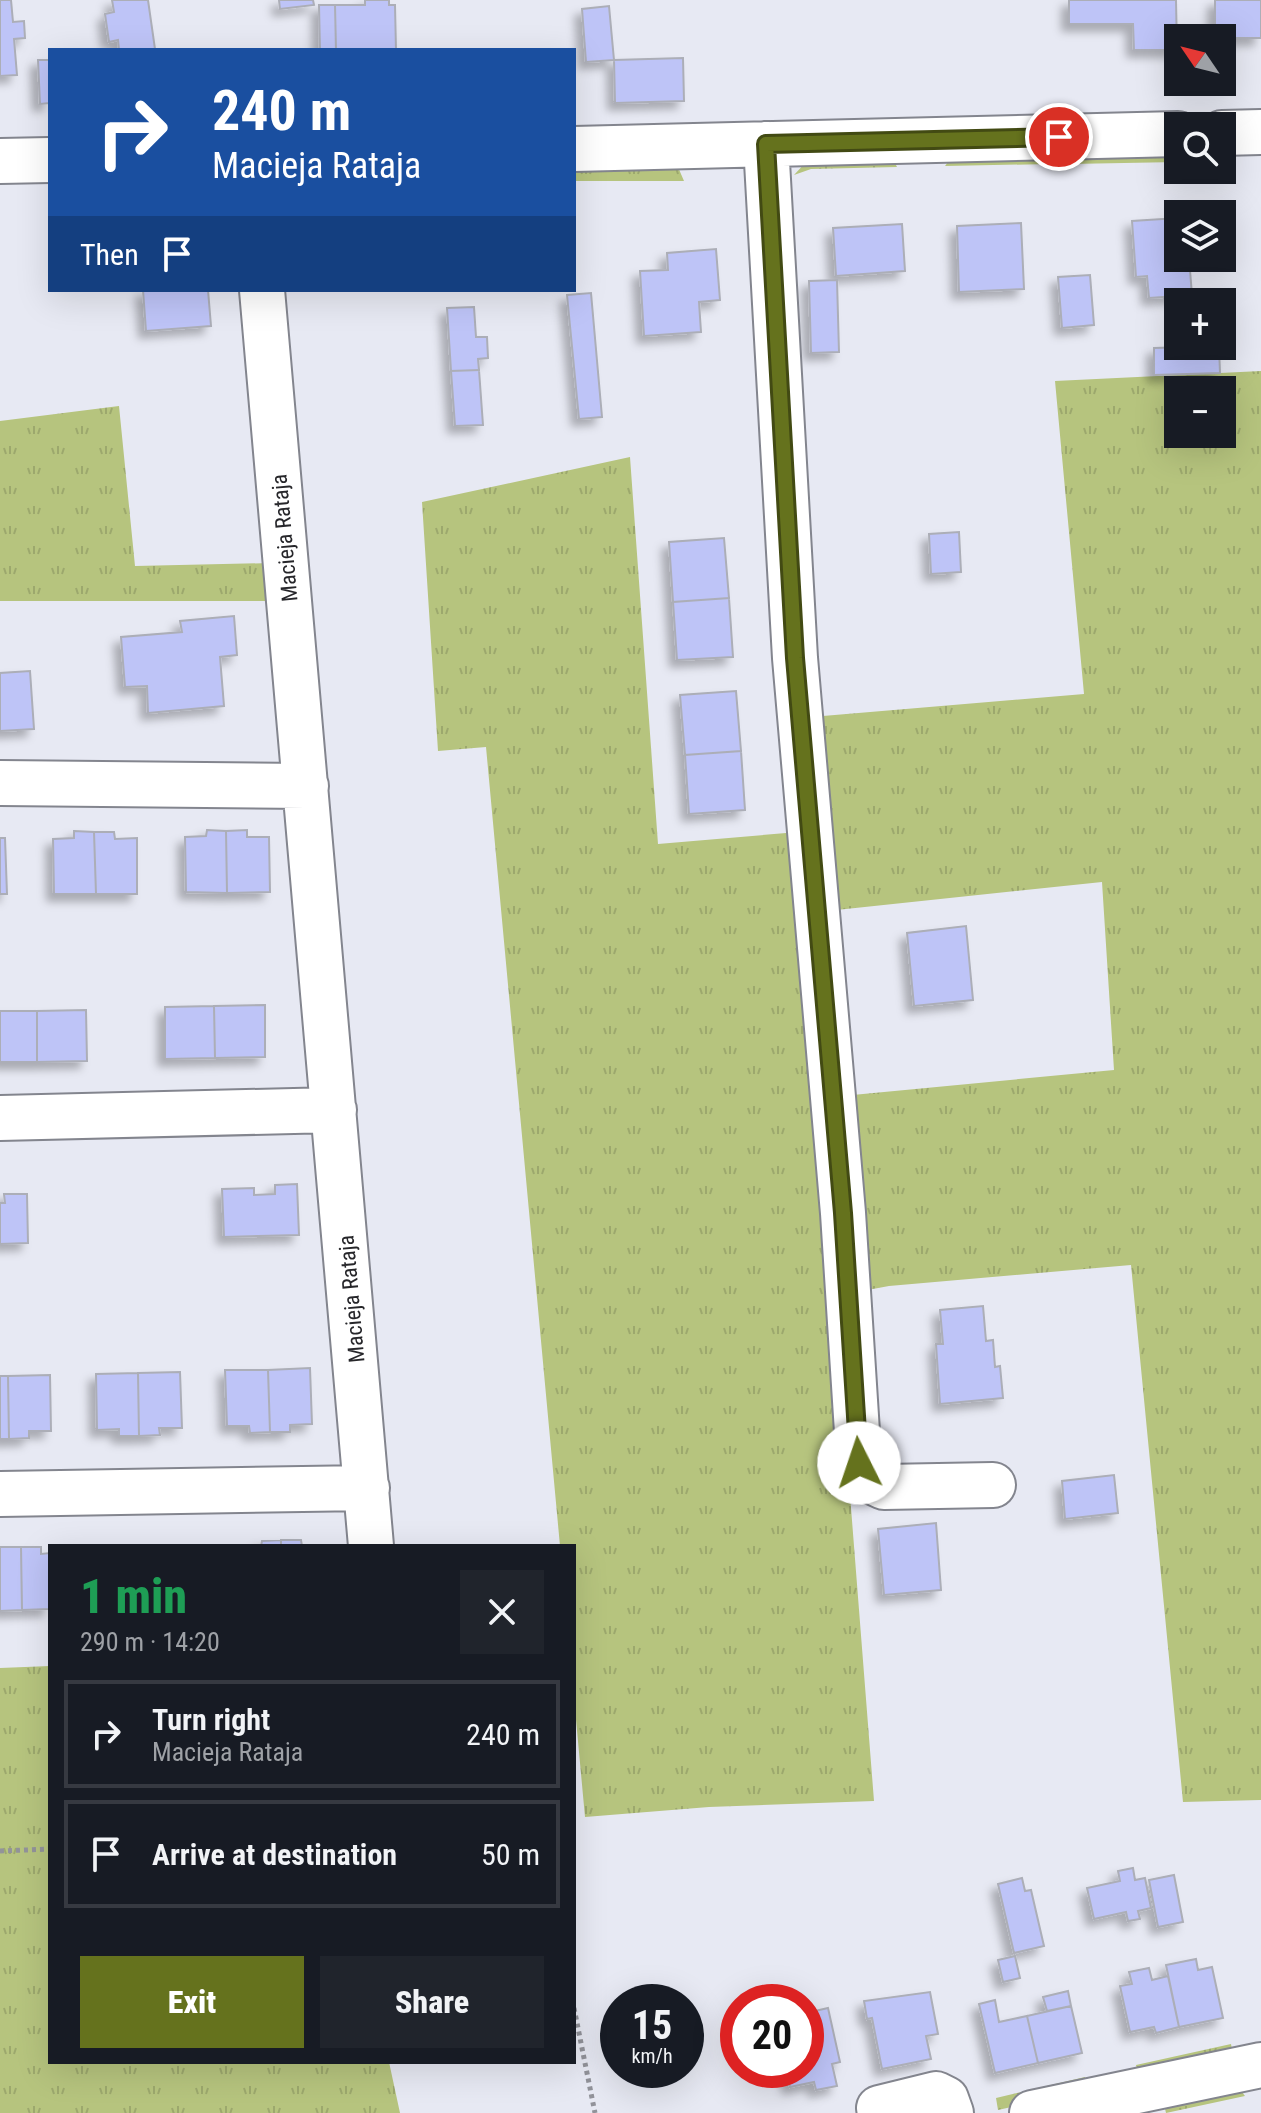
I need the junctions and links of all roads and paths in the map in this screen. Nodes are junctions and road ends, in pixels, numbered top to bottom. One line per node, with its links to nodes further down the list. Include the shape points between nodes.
1 (1261, 132): 2 (street)
2 (1236, 133)
3 (1164, 134): 4 (street)
4 (766, 144): 5 (street); 13 (street, via 795,658 859,1463 869,1480 884,1487)
5 (576, 149)
6 (48, 160): 7 (street)
7 (0, 161)
8 (262, 292): 10 (street, Macieja Rataja)
9 (0, 783): 10 (street)
10 (306, 786): 11 (street, Macieja Rataja)
11 (334, 1110): 12 (street); 14 (street, Macieja Rataja)
12 (0, 1118)
13 (993, 1485)
14 (367, 1488): 15 (street); 16 (street, Macieja Rataja)
15 (0, 1494)
16 (371, 1544)
17 (48, 1849): 18 (path)
18 (0, 1851)
19 (576, 2018): 22 (path)
20 (1261, 2065): 24 (street)
21 (879, 2108): 23 (street, via 936,2094 946,2099)
22 (595, 2113)
23 (951, 2113)
24 (1032, 2113)

